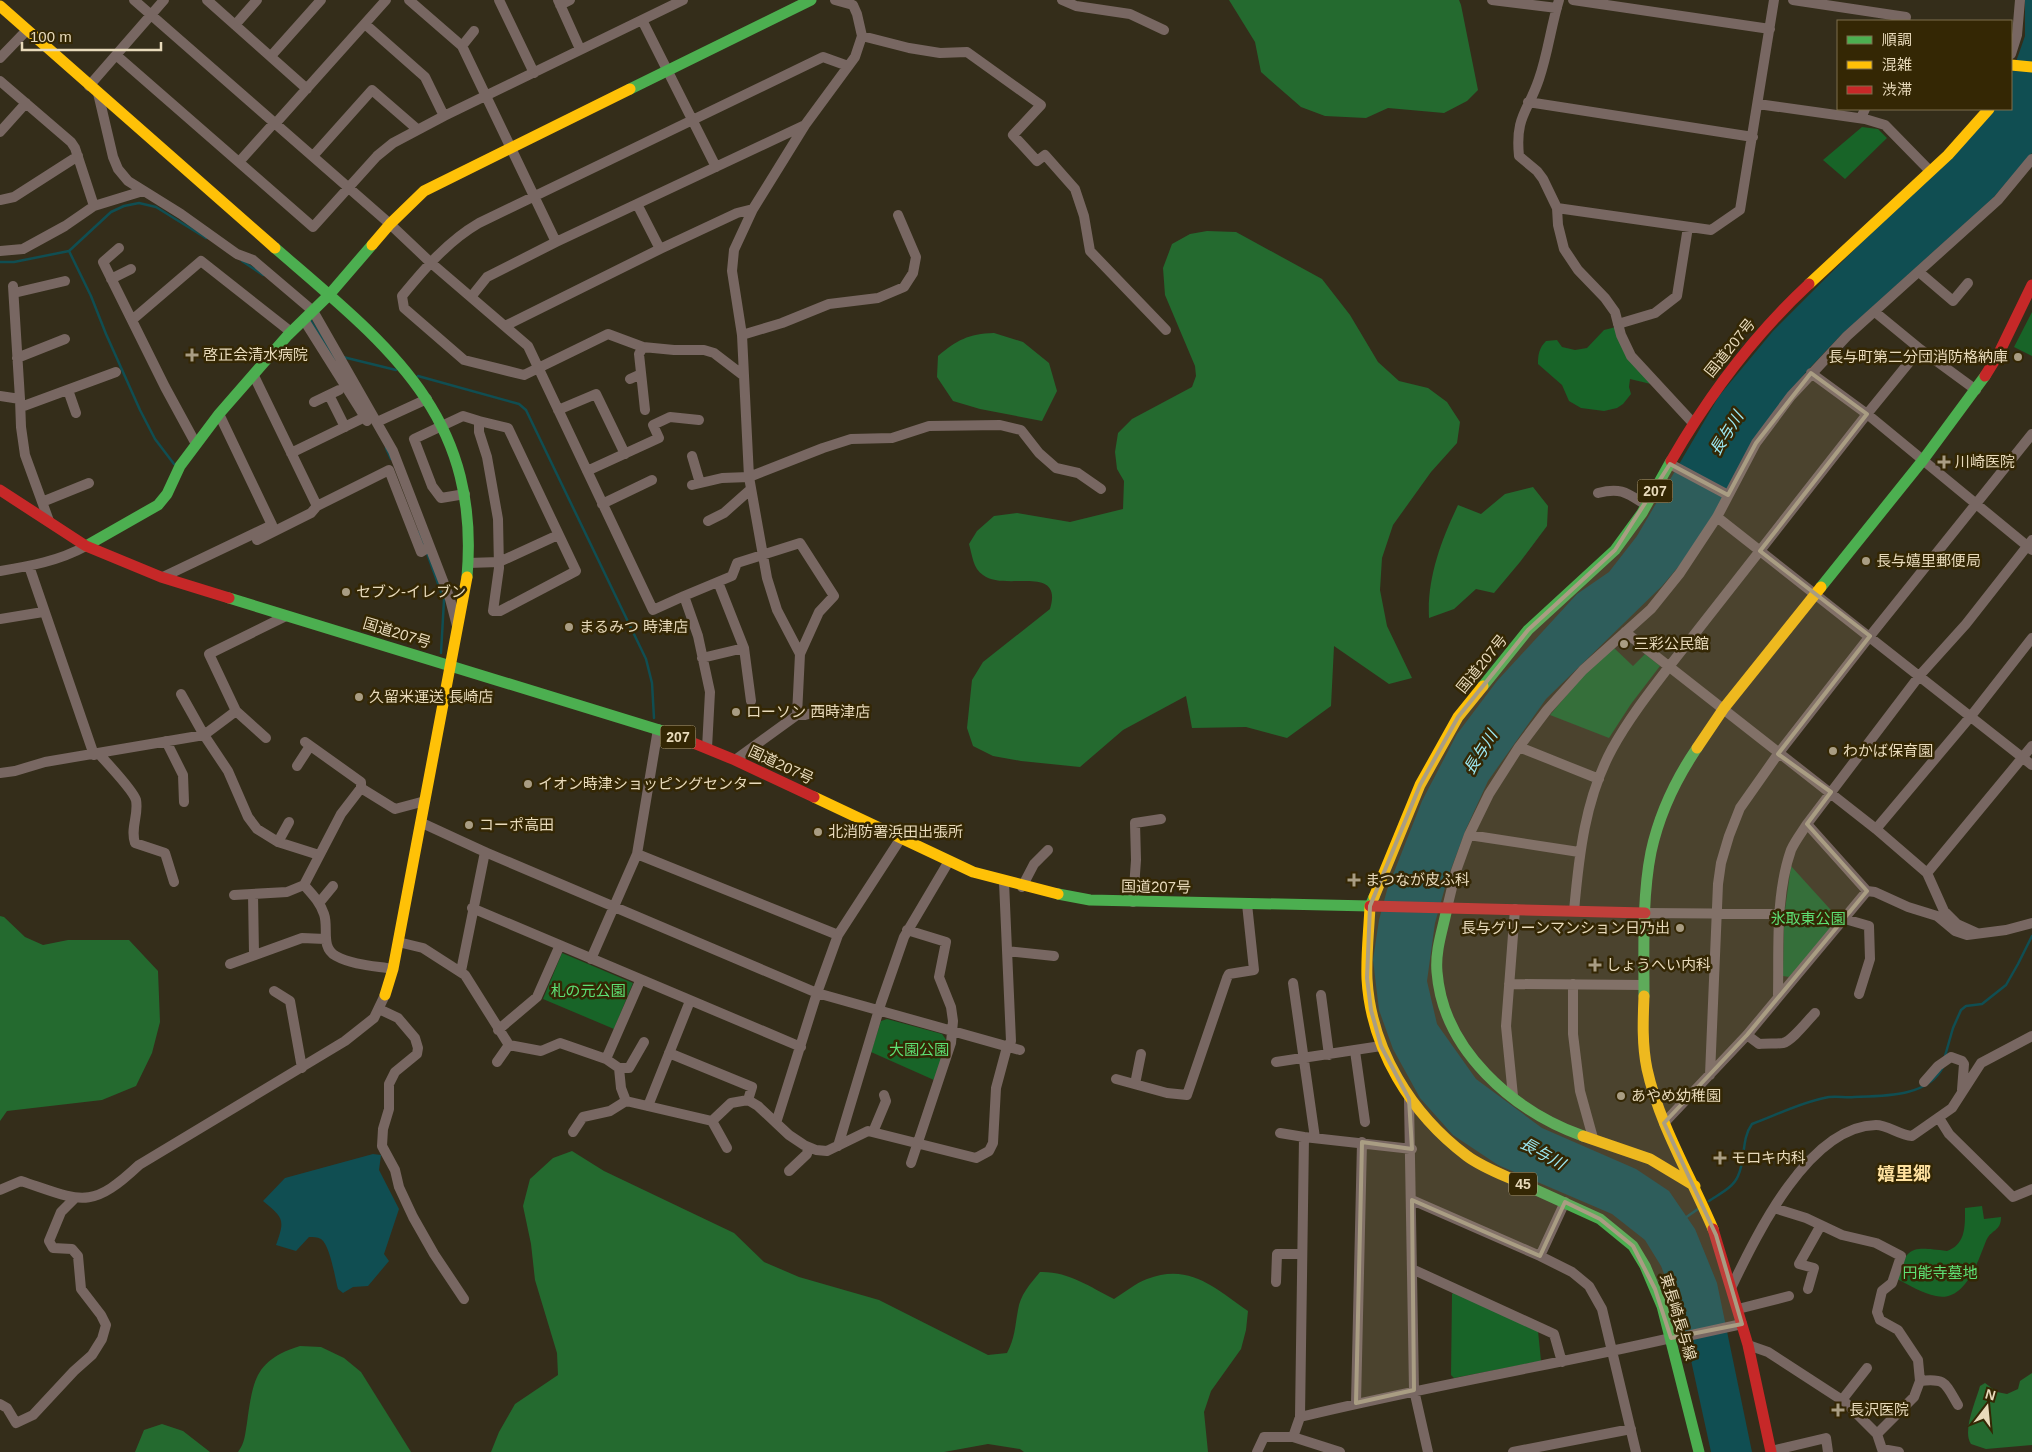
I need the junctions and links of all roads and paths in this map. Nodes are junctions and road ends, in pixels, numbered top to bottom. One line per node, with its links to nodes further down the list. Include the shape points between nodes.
1 (134, 0): 23 (street)
2 (164, 0): 23 (street)
3 (207, 0): 26 (street)
4 (257, 0): 26 (street)
5 (321, 0): 36 (street)
6 (386, 0): 27 (street)
7 (409, 0): 33 (street)
8 (499, 0): 43 (street)
9 (570, 0): 19 (street)
10 (683, 0): 24 (street)
11 (811, 0): 42 (main road)
12 (835, 0): 20 (street)
13 (1062, 0): 28 (street, via 1076,6 1130,14)
14 (1492, 0): 21 (street)
15 (1572, 0): 29 (street)
16 (1774, 0): 29 (street)
17 (1793, 0): 25 (street, via 1906,17)
18 (2020, 0): 37 (street)
19 (559, 3): 34 (street)
20 (857, 3): 32 (street)
21 (1558, 4): 48 (street, via 1539,80)
22 (0, 6): 30 (main road)
23 (152, 15): 35 (street); 55 (street)
24 (642, 20): 34 (street); 42 (street)
25 (1905, 20)
26 (235, 24): 36 (street)
27 (365, 24): 46 (street); 53 (street, via 425,77)
28 (1164, 30)
29 (1770, 30): 50 (street)
30 (26, 31): 38 (street); 45 (main road)
31 (474, 31): 33 (street)
32 (862, 36): 40 (street); 97 (street, via 940,53 967,52 1041,105 1013,135 1037,161 1045,155 1074,189 1084,216 1090,251)
33 (462, 46): 47 (street)
34 (580, 49): 43 (street)
35 (116, 55): 45 (street); 64 (street)
36 (271, 56): 46 (street)
37 (2012, 57)
38 (0, 58)
39 (2012, 61): 41 (main road)
40 (848, 66): 54 (street, via 823,57); 56 (street)
41 (2032, 67)
42 (668, 71): 54 (street); 60 (main road)
43 (534, 73): 47 (street)
44 (0, 81): 49 (street)
45 (94, 89): 68 (street, via 118,168 128,181); 89 (main road)
46 (307, 89): 55 (street)
47 (487, 96): 53 (street); 60 (street)
48 (1528, 102): 59 (street); 73 (street, via 1520,122 1519,156 1543,179)
49 (26, 103): 58 (street); 61 (street, via 70,142)
50 (1758, 104): 52 (street); 59 (street)
51 (1988, 110): 66 (main road, 国道207号 / 207)
52 (1863, 113): 66 (street, via 1885,125)
53 (444, 116): 57 (street)
54 (692, 120): 65 (street); 69 (street)
55 (275, 123): 62 (street); 64 (street)
56 (805, 125): 65 (street); 74 (street)
57 (417, 129): 62 (street, via 372,90); 67 (street, via 377,156)
58 (0, 132)
59 (1753, 137): 77 (street, via 1740,210 1711,230)
60 (511, 147): 69 (street); 76 (main road, via 424,192)
61 (78, 156): 70 (street, via 14,197); 72 (street)
62 (313, 156): 67 (street)
63 (2032, 159): 84 (street, via 1998,200)
64 (239, 162): 67 (street, via 313,227)
65 (716, 166): 71 (street)
66 (1930, 171): 127 (main road, 国道207号 / 207, via 1799,293 1755,339)
67 (348, 187): 76 (street)
68 (143, 191): 72 (street); 91 (street, via 237,254 253,260)
69 (535, 197): 78 (street); 82 (street, via 464,232)
70 (0, 200)
71 (638, 204): 78 (street); 80 (street)
72 (94, 206): 81 (street, via 23,249)
73 (1557, 208): 77 (street); 95 (street, via 1564,248 1578,270 1615,312)
74 (753, 209): 80 (street, via 737,213); 99 (street, via 734,250 732,271)
75 (898, 215): 99 (street, via 916,257 913,273 904,287 878,298 829,304)
76 (390, 224): 82 (street); 89 (main road)
77 (1688, 227): 95 (street, via 1677,296 1655,313)
78 (556, 242): 90 (street, via 486,277)
79 (120, 248): 85 (street, via 103,262)
80 (660, 249): 96 (street)
81 (0, 251)
82 (430, 262): 90 (street); 104 (street, via 402,296 404,308 464,360 524,375)
83 (131, 269): 85 (street)
84 (1919, 272): 87 (street, via 1953,301); 92 (street)
85 (111, 279): 93 (street)
86 (65, 281): 103 (street, via 13,289)
87 (1968, 283)
88 (2031, 287): 113 (main road, via 1998,355)
89 (329, 295): 91 (main road); 116 (main road, via 392,354)
90 (471, 297): 96 (street)
91 (313, 310): 94 (main road); 124 (street)
92 (1876, 312): 102 (street); 106 (street)
93 (132, 320): 98 (street, via 201,261); 131 (street)
94 (304, 320): 98 (main road); 124 (street)
95 (1618, 324): 127 (street, via 1631,356)
96 (505, 326): 104 (street, via 528,346)
97 (1166, 330)
98 (291, 332): 108 (main road)
99 (742, 335): 109 (street)
100 (65, 339): 103 (street)
101 (643, 347): 104 (street, via 608,334); 107 (street, via 639,354); 109 (street, via 704,350 714,353)
102 (1920, 350): 113 (street); 123 (street)
103 (18, 358): 118 (street)
104 (538, 368): 119 (street)
105 (116, 372): 111 (street)
106 (1811, 373): 123 (street); 146 (street, via 1756,443)
107 (641, 374): 110 (street); 120 (street)
108 (254, 376): 122 (main road); 132 (street)
109 (744, 376): 138 (street)
110 (630, 379)
111 (68, 390): 118 (street); 121 (street)
112 (339, 390): 114 (street)
113 (1976, 390): 135 (main road)
114 (329, 395): 117 (street); 129 (street)
115 (0, 396): 118 (street)
116 (427, 399): 124 (street); 128 (main road)
117 (314, 402)
118 (20, 403): 147 (street, via 25,456)
119 (558, 410): 133 (street, via 596,394); 137 (street)
120 (645, 410)
121 (76, 413)
122 (219, 414): 131 (main road); 166 (street, via 272,525)
123 (1867, 414): 135 (street); 160 (street)
124 (371, 420): 129 (street); 159 (street, via 393,451)
125 (699, 420): 133 (street, via 670,417 654,424 659,438)
126 (479, 421): 128 (street, via 463,416); 155 (street, via 508,428); 162 (street, via 498,519)
127 (1693, 423): 136 (main road, 国道207号 / 207)
128 (442, 424): 145 (main road); 145 (street, via 414,439 432,486 441,498)
129 (345, 427): 132 (street)
130 (2032, 434): 148 (street)
131 (196, 444): 158 (main road, via 158,505)
132 (291, 453): 151 (street)
133 (625, 454): 137 (street)
134 (692, 456): 138 (street, via 696,484)
135 (1923, 460): 148 (street); 168 (main road)
136 (1672, 465): 146 (street); 150 (main road, 国道207号 / 207)
137 (587, 471): 149 (street)
138 (748, 477): 141 (street); 142 (street, via 852,439 892,438 929,426 1000,425 1021,430 1056,468 1078,473)
139 (652, 480): 149 (street)
140 (90, 483): 147 (street)
141 (751, 488): 154 (street, via 724,513); 161 (street)
142 (1102, 489)
143 (0, 490): 153 (main road, 国道207号 / 207)
144 (1598, 493): 150 (street, via 1615,489)
145 (465, 494): 163 (main road)
146 (1726, 494): 152 (street)
147 (42, 502): 153 (street)
148 (1976, 503): 157 (street); 175 (street)
149 (602, 504): 169 (street, via 652,610)
150 (1646, 505): 236 (main road, 国道207号 / 207, via 1615,550 1528,630 1458,717 1420,785)
151 (317, 506): 156 (street, via 311,513); 159 (street, via 389,470 421,552)
152 (1717, 516): 160 (street); 174 (street, via 1680,573 1651,609)
153 (49, 521): 158 (main road, 国道207号 / 207)
154 (708, 521)
155 (558, 535): 162 (street); 162 (street, via 576,571 500,611 493,611)
156 (257, 540)
157 (2030, 545): 182 (street)
158 (86, 546): 164 (street, via 69,555); 166 (main road, 国道207号 / 207)
159 (429, 547): 173 (street, via 450,599)
160 (1760, 551): 168 (street); 181 (street)
161 (762, 554): 167 (street, via 737,563 732,576); 178 (street, via 777,610); 178 (street, via 800,543 834,596 819,612)
162 (499, 562): 163 (street)
163 (468, 563): 173 (main road)
164 (29, 566): 165 (street); 170 (street)
165 (0, 571)
166 (161, 577): 171 (main road, 国道207号 / 207)
167 (718, 582): 169 (street); 177 (street)
168 (1816, 594): 175 (street); 185 (main road)
169 (684, 596): 179 (street)
170 (43, 612): 172 (street); 197 (street)
171 (286, 616): 180 (main road, 国道207号 / 207); 186 (street, via 209,654)
172 (0, 619)
173 (458, 630): 180 (main road)
174 (1625, 632): 181 (street); 195 (street, via 1583,670)
175 (1870, 636): 182 (street); 198 (street)
176 (2032, 638): 189 (street)
177 (744, 648): 179 (street); 184 (street)
178 (800, 654): 188 (street)
179 (702, 658): 196 (street, via 710,692)
180 (452, 666): 190 (main road, 国道207号 / 207); 207 (main road)
181 (1668, 668): 185 (street); 204 (street, via 1612,749)
182 (1920, 675): 189 (street); 206 (street)
183 (181, 694): 191 (street)
184 (751, 700)
185 (1724, 708): 198 (street); 242 (main road, via 1683,769 1659,823 1651,853)
186 (236, 711): 191 (street); 192 (street)
187 (865, 711): 188 (street, via 843,713 833,710)
188 (797, 715): 200 (street)
189 (1971, 716): 199 (street); 213 (street)
190 (658, 729): 196 (main road, 国道207号 / 207); 220 (street)
191 (204, 735): 193 (street); 216 (street, via 228,771 248,817 257,829)
192 (266, 738)
193 (166, 741): 197 (street); 208 (street, via 184,775)
194 (2032, 746): 199 (street)
195 (1519, 747): 204 (street); 214 (street, via 1489,794)
196 (707, 748): 200 (main road, 国道207号 / 207)
197 (96, 754): 203 (street); 224 (street, via 136,799 133,827 136,843 165,852)
198 (1778, 754): 206 (street); 241 (street, via 1740,808 1729,836 1721,863)
199 (2022, 759): 201 (street); 223 (street)
200 (735, 760): 215 (main road, 国道207号 / 207)
201 (2032, 765)
202 (297, 766): 205 (street, via 307,744 361,782)
203 (0, 773)
204 (1599, 779): 219 (street)
205 (361, 788): 207 (street, via 395,809); 221 (street, via 341,814)
206 (1831, 792): 212 (street); 213 (street)
207 (425, 801): 211 (main road)
208 (184, 802)
209 (1161, 819): 232 (street, via 1135,823)
210 (289, 822): 216 (street)
211 (422, 823): 218 (street); 250 (main road)
212 (1807, 824): 229 (street); 243 (street, via 1792,849)
213 (1876, 829): 223 (street)
214 (1469, 835): 219 (street); 238 (street)
215 (901, 838): 222 (main road, 国道207号 / 207); 248 (street)
216 (278, 842): 221 (street)
217 (1048, 850): 228 (street, via 1034,864)
218 (485, 852): 235 (street); 237 (street)
219 (1579, 852): 240 (street)
220 (637, 854): 235 (street); 248 (street)
221 (319, 855): 226 (street)
222 (949, 861): 225 (main road, 国道207号 / 207); 246 (street)
223 (1927, 873): 247 (street, via 1944,911 1957,924)
224 (174, 882)
225 (1004, 882): 228 (main road, 国道207号 / 207); 252 (street)
226 (304, 885): 230 (street, via 287,892); 233 (street)
227 (333, 886): 233 (street)
228 (1022, 887): 232 (main road, 国道207号 / 207, via 1090,900)
229 (1867, 892): 244 (street); 247 (street, via 1875,892 1937,916 1955,931 1967,935)
230 (253, 894): 231 (street); 253 (street)
231 (234, 895)
232 (1133, 902): 234 (main road, 国道207号 / 207)
233 (318, 903): 249 (street, via 325,918)
234 (1247, 904): 236 (main road, 国道207号 / 207); 297 (street, via 1254,970 1229,974 1187,1095)
235 (614, 905): 255 (street); 265 (street)
236 (1374, 907): 238 (main road); 280 (main road, 東長崎長与線 / 45, via 1367,978 1371,1010)
237 (472, 908): 251 (street); 258 (street)
238 (1445, 908): 239 (main road); 300 (main road, via 1437,970 1441,1002 1456,1037 1481,1070)
239 (1515, 910): 240 (main road); 261 (street)
240 (1574, 911): 242 (main road)
241 (1716, 912): 242 (street); 243 (street); 294 (street)
242 (1645, 913): 263 (main road)
243 (1779, 914): 269 (street)
244 (1845, 919): 266 (street, via 1869,926 1870,959); 269 (street)
245 (2032, 923): 247 (street)
246 (908, 930): 272 (street); 275 (street, via 946,942 939,977 951,1007)
247 (1977, 933)
248 (838, 935): 265 (street)
249 (325, 939): 253 (street, via 302,938); 257 (street, via 331,953 337,957)
250 (398, 942): 257 (main road); 258 (street, via 423,948)
251 (560, 945): 255 (street); 274 (street, via 537,997)
252 (1007, 951): 254 (street); 282 (street, via 1011,1041)
253 (254, 954): 256 (street)
254 (1054, 956)
255 (592, 959): 259 (street)
256 (230, 964)
257 (393, 969): 267 (main road)
258 (460, 971): 274 (street)
259 (640, 981): 270 (street); 288 (street)
260 (1292, 983): 289 (street)
261 (1509, 984): 262 (street); 300 (street, via 1506,1026)
262 (1573, 984): 263 (street); 315 (street, via 1573,1034 1580,1091)
263 (1644, 985): 309 (main road, via 1643,1030 1647,1069)
264 (274, 991): 292 (street, via 290,1001)
265 (817, 993): 272 (street); 281 (street)
266 (1859, 994)
267 (385, 995): 271 (street)
268 (1321, 995): 287 (street)
269 (1778, 995): 276 (street)
270 (690, 1001): 281 (street); 285 (street)
271 (379, 1009): 292 (street, via 362,1029); 339 (street, via 398,1018 415,1038 418,1048 417,1054 394,1072 382,1146 413,1217)
272 (879, 1011): 275 (street); 318 (street)
273 (1815, 1012): 276 (street, via 1784,1043 1759,1044)
274 (498, 1030): 279 (street)
275 (952, 1032): 282 (street); 316 (street)
276 (1746, 1035): 294 (street)
277 (2032, 1036): 298 (street, via 1982,1063)
278 (644, 1042): 293 (street, via 629,1068)
279 (508, 1045): 288 (street, via 541,1051 560,1043); 290 (street)
280 (1381, 1046): 284 (street); 301 (main road, 東長崎長与線 / 45)
281 (801, 1047): 308 (street)
282 (1007, 1047): 283 (street); 316 (street, via 996,1088 993,1143 989,1151 976,1158 968,1157)
283 (1020, 1050)
284 (1355, 1051): 287 (street); 307 (street)
285 (669, 1053): 302 (street, via 752,1087); 304 (street)
286 (1141, 1054): 297 (street)
287 (1329, 1055): 289 (street)
288 (606, 1059): 293 (street)
289 (1303, 1059): 291 (street); 314 (street)
290 (497, 1062)
291 (1276, 1062)
292 (302, 1068): 327 (street, via 139,1165 98,1197)
293 (619, 1068): 303 (street)
294 (1710, 1075): 309 (street)
295 (1116, 1079): 297 (street)
296 (1924, 1082): 298 (street, via 1938,1066 1955,1057 1964,1064)
297 (1135, 1084)
298 (1962, 1091): 305 (street, via 1952,1108)
299 (884, 1095): 311 (street, via 886,1102)
300 (1513, 1096): 315 (main road, via 1548,1120)
301 (1409, 1099): 321 (street); 329 (main road, 東長崎長与線 / 45, via 1437,1131 1468,1157)
302 (748, 1100): 306 (street, via 731,1103); 308 (street)
303 (626, 1101): 304 (street); 310 (street, via 610,1111 583,1117)
304 (648, 1106): 306 (street)
305 (1939, 1118): 325 (street, via 1960,1146 2013,1197); 330 (street, via 1912,1136 1876,1125 1847,1131 1805,1165)
306 (712, 1121): 320 (street)
307 (1365, 1122)
308 (776, 1123): 319 (street)
309 (1664, 1123): 324 (main road)
310 (573, 1132)
311 (873, 1132): 316 (street); 318 (street, via 862,1132)
312 (1280, 1133): 313 (street)
313 (1304, 1137): 314 (street); 332 (street)
314 (1315, 1138): 317 (street)
315 (1592, 1138): 324 (main road, via 1644,1156)
316 (918, 1142): 322 (street)
317 (1362, 1142): 321 (street); 350 (street)
318 (838, 1146): 319 (street, via 827,1151)
319 (808, 1147): 323 (street, via 807,1154)
320 (727, 1148)
321 (1412, 1149): 328 (street)
322 (911, 1163)
323 (789, 1171)
324 (1696, 1186): 336 (main road)
325 (2032, 1189)
326 (0, 1190): 327 (street, via 22,1181)
327 (74, 1199): 351 (street, via 61,1212 49,1241 53,1248 72,1249 78,1256 82,1289 106,1325 102,1339 92,1355 33,1415 16,1423 7,1408)
328 (1412, 1200): 333 (street); 334 (street)
329 (1565, 1202): 333 (street); 342 (main road, 東長崎長与線 / 45, via 1600,1219 1633,1246 1645,1266)
330 (1774, 1208): 331 (street); 336 (street)
331 (1821, 1225): 337 (street, via 1799,1264 1814,1268); 347 (street, via 1842,1235 1876,1243 1901,1256 1892,1283 1882,1291 1877,1312 1880,1320 1898,1330 1918,1360)
332 (1302, 1254): 335 (street, via 1277,1254); 353 (street)
333 (1540, 1256): 344 (street, via 1572,1272 1589,1286 1602,1309)
334 (1412, 1269): 345 (street, via 1554,1334); 348 (street)
335 (1276, 1282)
336 (1732, 1286): 340 (main road)
337 (1808, 1289)
338 (1789, 1296): 340 (street)
339 (464, 1299)
340 (1738, 1309): 341 (main road)
341 (1738, 1324): 342 (street); 343 (main road)
342 (1674, 1338): 344 (street); 364 (main road, 東長崎長与線 / 45)
343 (1748, 1345): 349 (street, via 1768,1352); 358 (main road)
344 (1611, 1351): 345 (street); 354 (street)
345 (1562, 1362): 348 (street)
346 (1867, 1368): 349 (street)
347 (1920, 1381): 352 (street, via 1936,1379 1946,1384); 355 (street, via 1914,1397)
348 (1414, 1390): 350 (street); 361 (street)
349 (1842, 1400): 355 (street)
350 (1356, 1403): 353 (street)
351 (0, 1404)
352 (1958, 1405)
353 (1300, 1417): 356 (street)
354 (1631, 1429): 362 (street); 363 (street)
355 (1877, 1434): 357 (street)
356 (1293, 1437): 359 (street, via 1264,1437); 360 (street)
357 (1883, 1450): 366 (street)
358 (1771, 1451): 365 (street, via 1826,1438)
359 (1257, 1452)
360 (1340, 1452)
361 (1428, 1452)
362 (1512, 1452)
363 (1636, 1452)
364 (1699, 1452)
365 (1828, 1452)
366 (1899, 1452)

